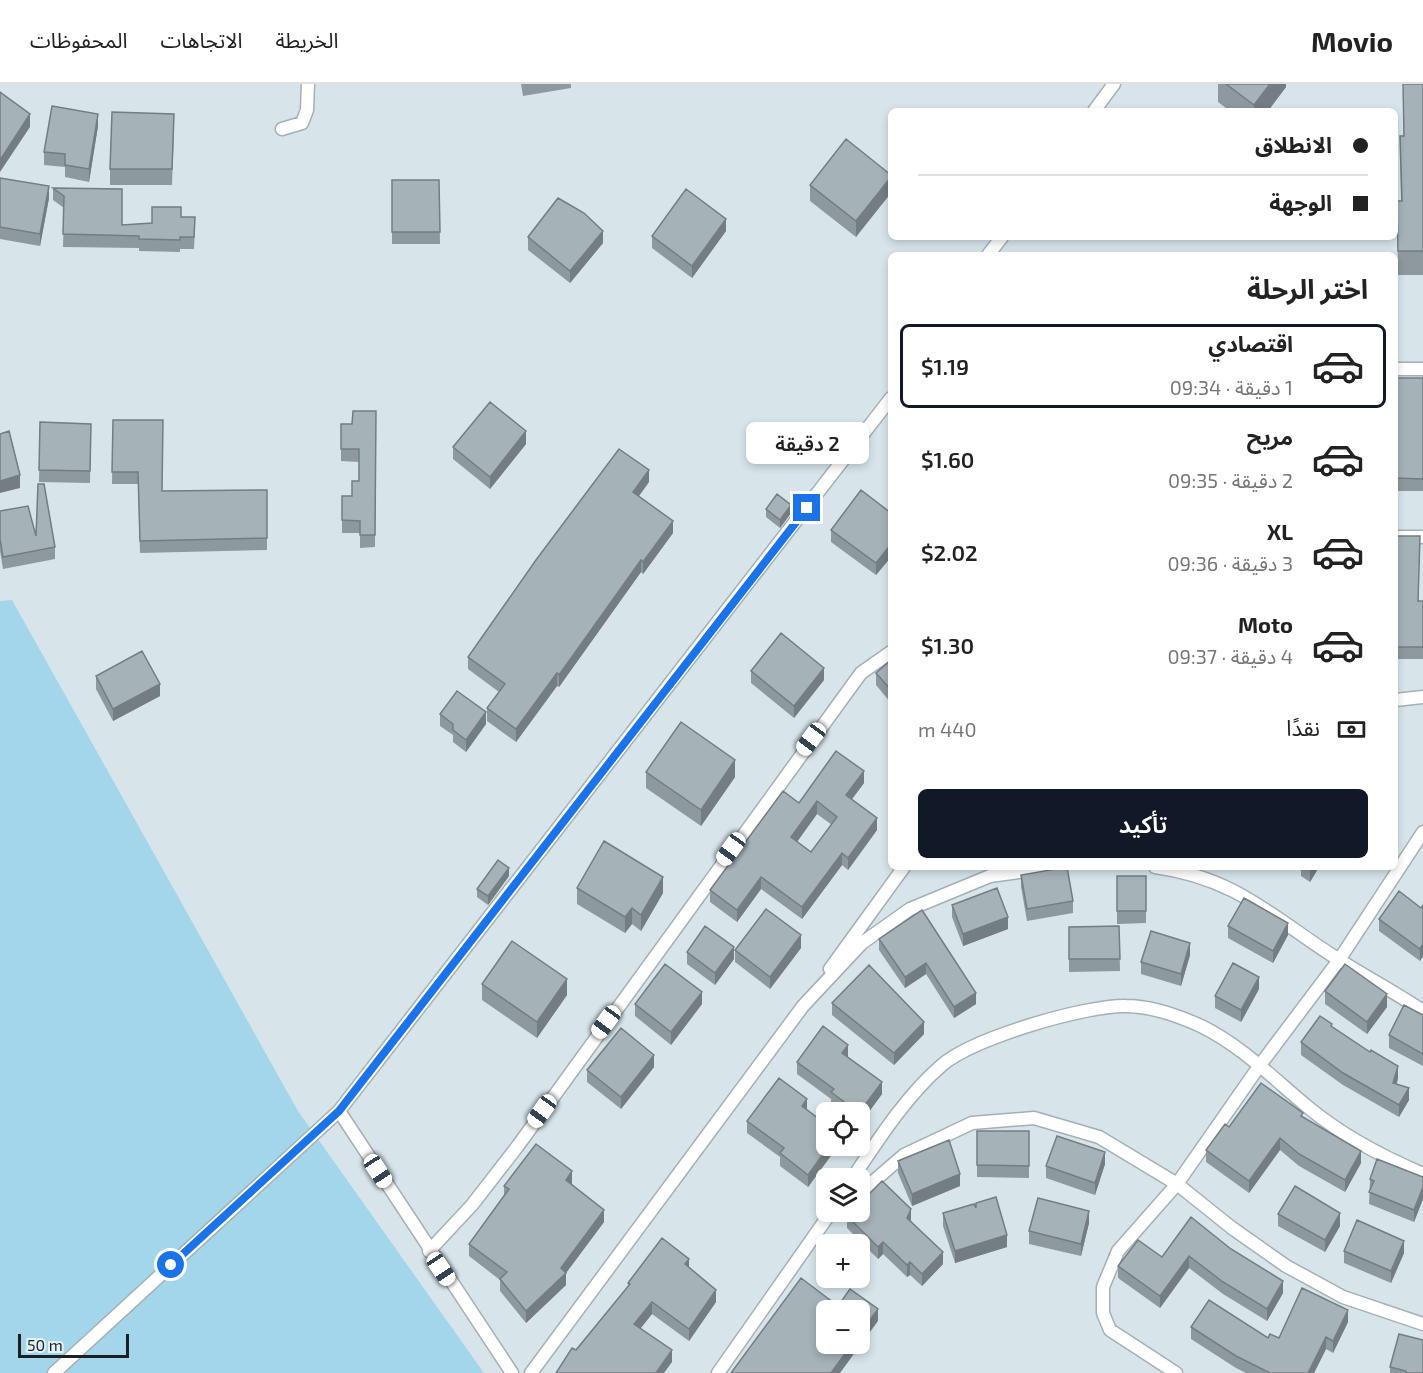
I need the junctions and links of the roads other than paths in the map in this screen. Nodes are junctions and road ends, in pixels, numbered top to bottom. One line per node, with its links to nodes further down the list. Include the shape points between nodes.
1 (308, 84): 4 (street, via 308,110 302,123)
2 (1114, 84): 3 (street)
3 (1096, 108)
4 (282, 129)
5 (1000, 240): 6 (street)
6 (990, 252)
7 (1398, 369): 8 (street)
8 (1423, 369)
9 (886, 412): 23 (street)
10 (1398, 537): 11 (street)
11 (1423, 537)
12 (888, 654): 31 (street, via 861,673 517,1146 472,1205)
13 (1423, 697): 14 (street)
14 (1398, 700)
15 (1423, 832): 19 (street)
16 (902, 870): 20 (street)
17 (1033, 870): 20 (street, via 990,876 910,909 862,943)
18 (1166, 870): 19 (street, via 1227,886 1274,913)
19 (1339, 960): 21 (street); 22 (street)
20 (803, 1006): 35 (street)
21 (1423, 1011)
22 (1260, 1065): 24 (street, via 1202,1027 1156,1010 1107,1006 1053,1019 992,1039 943,1064 898,1113); 25 (street, via 1310,1110 1351,1138); 27 (street)
23 (339, 1111): 31 (street); 33 (street)
24 (860, 1168)
25 (1423, 1174)
26 (870, 1184): 27 (street, via 904,1155 972,1123 1034,1118 1099,1137)
27 (1177, 1184): 32 (street, via 1286,1266 1343,1298); 37 (street, via 1118,1251 1103,1287 1103,1312 1110,1330)
28 (824, 1222): 30 (street)
29 (831, 1222): 30 (street)
30 (809, 1245): 36 (street)
31 (429, 1251): 34 (street)
32 (1423, 1324)
33 (54, 1373)
34 (512, 1373)
35 (531, 1373)
36 (718, 1373)
37 (1176, 1373)

